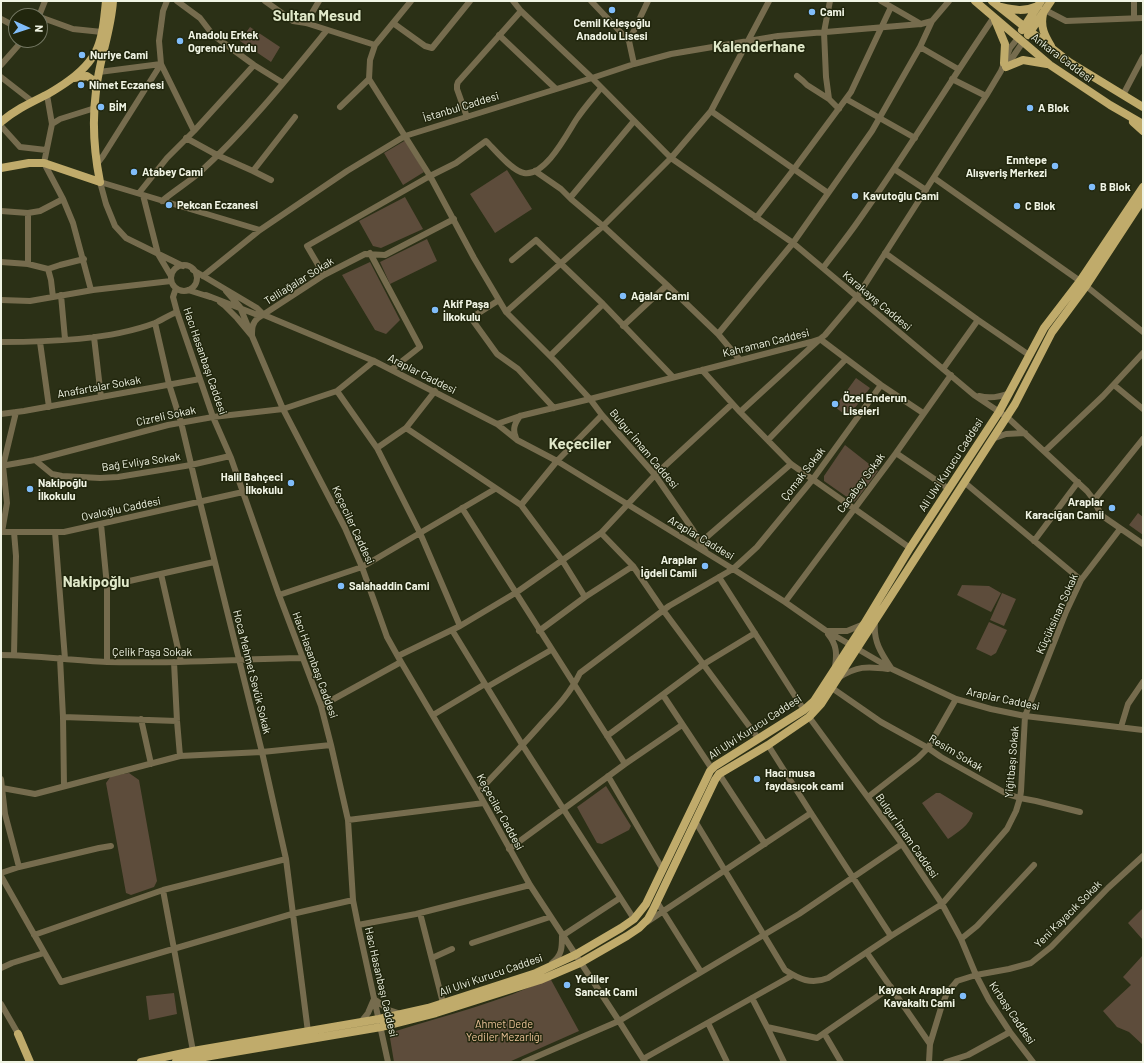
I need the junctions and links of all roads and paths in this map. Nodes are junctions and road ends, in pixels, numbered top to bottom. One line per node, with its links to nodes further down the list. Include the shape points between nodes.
1 (106, 1): 34 (main road)
2 (113, 1): 52 (main road, via 109,32)
3 (167, 1): 45 (street, via 159,41)
4 (177, 1): 48 (street, via 200,18 213,35)
5 (265, 1): 28 (street, via 293,21)
6 (319, 1): 28 (street)
7 (411, 1): 29 (street)
8 (470, 1): 29 (street, via 432,48 425,46)
9 (513, 1): 22 (street, Karakayış Caddesi)
10 (591, 1): 38 (street)
11 (648, 1): 38 (street)
12 (769, 1): 39 (street)
13 (830, 1): 35 (street)
14 (881, 1): 21 (street)
15 (949, 1): 27 (street, İstanbul Caddesi)
16 (974, 1): 23 (main road, Ankara Caddesi)
17 (1051, 1): 20 (main road)
18 (1134, 1): 24 (street)
19 (995, 4): 20 (main road, via 1021,11); 33 (main road, Ankara Caddesi)
20 (1041, 6): 24 (street, via 1066,21); 33 (main road); 43 (main road, via 1042,27)
21 (891, 7): 30 (street); 31 (street)
22 (521, 11): 36 (street); 55 (street, Karakayış Caddesi)
23 (994, 17): 37 (main road, Ankara Caddesi); 50 (main road, via 1005,44); 51 (street)
24 (1134, 18): 25 (street)
25 (1143, 18)
26 (48, 20): 34 (street, via 73,29)
27 (932, 20): 30 (street, İstanbul Caddesi); 41 (street)
28 (306, 23): 32 (street)
29 (393, 23): 40 (street)
30 (920, 24): 31 (street, İstanbul Caddesi)
31 (882, 26): 35 (street, İstanbul Caddesi); 67 (street)
32 (327, 30): 40 (street); 59 (street)
33 (1027, 30): 37 (main road); 43 (main road, Ankara Caddesi)
34 (102, 32): 58 (main road, via 92,60)
35 (824, 32): 39 (street, İstanbul Caddesi); 66 (street)
36 (500, 36): 61 (street); 76 (street, via 458,82)
37 (1020, 40): 49 (main road, Ankara Caddesi); 50 (street, Kahraman Caddesi, via 1010,48)
38 (629, 41): 46 (street)
39 (748, 41): 46 (street, İstanbul Caddesi, via 671,54); 74 (street)
40 (375, 46): 56 (street, via 370,60)
41 (920, 47): 51 (street); 77 (street)
42 (16, 48): 47 (street)
43 (1055, 52): 64 (main road, Ankara Caddesi)
44 (1143, 58): 64 (street)
45 (161, 64): 52 (street); 83 (street); 92 (street)
46 (634, 64): 55 (street, İstanbul Caddesi)
47 (1, 65)
48 (254, 65): 59 (street); 83 (street)
49 (1050, 65): 50 (main road, via 1023,60); 69 (main road, Ankara Caddesi)
50 (1003, 67): 65 (street, Kahraman Caddesi)
51 (958, 69): 57 (street)
52 (99, 72): 62 (main road)
53 (797, 76): 66 (street)
54 (1, 77): 68 (street)
55 (592, 78): 60 (street, Karakayış Caddesi); 61 (street, İstanbul Caddesi)
56 (369, 79): 70 (street); 85 (street, Bulgur İmam Caddesi)
57 (952, 79): 65 (street); 87 (street)
58 (69, 81): 62 (main road, via 87,76 93,80); 63 (main road)
59 (283, 82): 89 (street)
60 (601, 88): 78 (street, Karakayış Caddesi); 97 (street, via 577,118 553,156)
61 (556, 89): 76 (street, İstanbul Caddesi)
62 (96, 91): 72 (main road)
63 (48, 95): 68 (main road); 80 (street)
64 (1122, 95): 71 (main road, Ankara Caddesi)
65 (986, 96): 100 (street, Kahraman Caddesi)
66 (829, 99): 73 (street)
67 (846, 99): 73 (street); 77 (street)
68 (33, 102): 79 (main road, via 10,114)
69 (1110, 105): 81 (main road, Ankara Caddesi); 84 (main road)
70 (340, 107)
71 (1143, 107)
72 (95, 108): 80 (street); 92 (main road)
73 (839, 109): 94 (street)
74 (711, 111): 90 (street); 94 (street)
75 (295, 117): 96 (street)
76 (467, 117): 85 (street, İstanbul Caddesi)
77 (880, 117): 87 (street); 105 (street)
78 (634, 121): 90 (street, Karakayış Caddesi); 107 (street)
79 (1, 122)
80 (52, 124): 88 (street)
81 (1143, 124)
82 (1, 126): 88 (street, via 20,147)
83 (194, 131): 86 (street)
84 (1143, 131)
85 (405, 136): 99 (street, Bulgur İmam Caddesi); 116 (street, İstanbul Caddesi, via 346,171)
86 (186, 138): 89 (street); 106 (street, via 167,158)
87 (915, 138): 95 (street)
88 (46, 150): 91 (street)
89 (217, 155): 96 (street); 110 (street)
90 (671, 158): 113 (street, Karakayış Caddesi); 115 (street)
91 (44, 163): 93 (main road); 98 (main road); 108 (street)
92 (97, 164): 98 (main road, via 90,173); 102 (main road)
93 (1, 168)
94 (794, 169): 105 (street); 113 (street)
95 (894, 169): 104 (street); 127 (street)
96 (253, 171): 101 (street)
97 (535, 171): 99 (street, via 524,173 508,164 486,141 456,163); 107 (street)
98 (81, 175): 102 (main road)
99 (430, 176): 114 (street, Bulgur İmam Caddesi); 130 (street, via 307,246)
100 (934, 178): 104 (street, Kahraman Caddesi); 133 (street)
101 (271, 180)
102 (100, 182): 106 (street); 120 (street, via 115,226 126,238)
103 (1143, 187): 133 (main road, Ali Ulvi Kurucu Caddesi)
104 (926, 190): 119 (street, Kahraman Caddesi)
105 (828, 193): 117 (street)
106 (141, 194): 110 (street); 120 (street)
107 (570, 198): 115 (street)
108 (63, 199): 112 (street, via 40,211); 121 (street)
109 (1143, 199): 133 (main road, Ali Ulvi Kurucu Caddesi)
110 (162, 201): 116 (street)
111 (1, 211): 112 (street)
112 (28, 213): 124 (street)
113 (756, 218): 117 (street, Karakayış Caddesi)
114 (454, 219): 118 (street, Telliağalar Sokak, via 385,255); 144 (street, Bulgur İmam Caddesi)
115 (603, 226): 125 (street); 134 (street)
116 (260, 230): 131 (street, İstanbul Caddesi)
117 (793, 243): 127 (street, Karakayış Caddesi); 154 (street)
118 (370, 253): 130 (street, Telliağalar Sokak); 167 (street, via 420,347)
119 (885, 253): 142 (street, Kahraman Caddesi); 150 (street)
120 (158, 254): 126 (street); 132 (street)
121 (84, 259): 128 (street); 137 (street)
122 (512, 260): 125 (street, via 536,240)
123 (1, 262): 124 (street)
124 (28, 264): 128 (street)
125 (561, 264): 145 (street); 148 (street)
126 (183, 266): 129 (street); 132 (street, via 176,269)
127 (823, 268): 142 (street, Karakayış Caddesi)
128 (48, 269): 141 (street)
129 (193, 270): 131 (street, Araplar Caddesi); 138 (street, via 196,282)
130 (324, 275): 149 (street, Telliağalar Sokak)
131 (203, 276): 135 (street, Araplar Caddesi)
132 (171, 278): 136 (street); 137 (street)
133 (1083, 284): 153 (street); 162 (main road, Ali Ulvi Kurucu Caddesi, via 1044,328); 195 (main road, Ali Ulvi Kurucu Caddesi, via 1052,332)
134 (667, 285): 152 (street); 154 (street)
135 (222, 287): 146 (street); 149 (street, Araplar Caddesi)
136 (176, 288): 138 (street); 147 (street, Hacı Hasanbaşı Caddesi, via 173,297)
137 (91, 290): 140 (street)
138 (188, 290): 139 (street, Keçeciler Caddesi)
139 (206, 295): 146 (street, Araplar Caddesi); 155 (street, Keçeciler Caddesi, via 224,305)
140 (61, 296): 141 (street); 157 (street)
141 (53, 297): 143 (street, via 30,301)
142 (857, 297): 158 (street, Kahraman Caddesi, via 830,331); 168 (street, Karakayış Caddesi)
143 (1, 300)
144 (499, 300): 148 (street, Bulgur İmam Caddesi); 185 (street, via 471,318 497,354 518,369)
145 (603, 304): 152 (street); 163 (street)
146 (240, 307): 149 (street, Araplar Caddesi, via 254,314); 155 (street)
147 (177, 312): 151 (street); 172 (street, Hacı Hasanbaşı Caddesi)
148 (506, 312): 163 (street, Bulgur İmam Caddesi)
149 (264, 315): 155 (street, Telliağalar Sokak, via 254,322); 166 (street, Araplar Caddesi)
150 (978, 320): 162 (street); 168 (street)
151 (155, 323): 156 (street); 173 (street, Hoca Mehmet Sevük Sokak)
152 (624, 326): 171 (street)
153 (1143, 332)
154 (718, 334): 165 (street)
155 (252, 336): 184 (street, Keçeciler Caddesi)
156 (94, 337): 157 (street); 180 (street)
157 (65, 339): 160 (street)
158 (820, 339): 164 (street); 165 (street, Kahraman Caddesi); 188 (street)
159 (1, 342): 160 (street)
160 (40, 342): 183 (street)
161 (1143, 353): 175 (street)
162 (1029, 355): 178 (main road, Ali Ulvi Kurucu Caddesi)
163 (550, 356): 181 (street, Bulgur İmam Caddesi)
164 (846, 359): 174 (street); 203 (street)
165 (740, 360): 169 (street, Kahraman Caddesi)
166 (374, 361): 167 (street, Araplar Caddesi); 176 (street, Cizreli Sokak)
167 (392, 369): 177 (street, Araplar Caddesi)
168 (943, 369): 170 (street, Karakayış Caddesi)
169 (702, 370): 171 (street, Kahraman Caddesi); 182 (street)
170 (951, 375): 179 (street, Karakayış Caddesi); 191 (street, Cacabey Sokak)
171 (674, 377): 181 (street, Kahraman Caddesi)
172 (200, 379): 173 (street, Anafartalar Sokak); 194 (street, Hacı Hasanbaşı Caddesi)
173 (169, 384): 180 (street, Anafartalar Sokak); 196 (street, Hoca Mehmet Sevük Sokak)
174 (881, 385): 191 (street); 214 (street, Çomak Sokak)
175 (1114, 385): 186 (street); 205 (street)
176 (337, 391): 184 (street, Cizreli Sokak); 204 (street)
177 (434, 391): 197 (street, Araplar Caddesi); 198 (street)
178 (1010, 393): 179 (street, via 993,398); 189 (main road, Ali Ulvi Kurucu Caddesi)
179 (974, 395): 189 (street, Karakayış Caddesi)
180 (101, 397): 183 (street, Anafartalar Sokak)
181 (590, 399): 185 (street, Kahraman Caddesi); 192 (street, Bulgur İmam Caddesi)
182 (732, 404): 188 (street); 213 (street)
183 (49, 407): 187 (street, Anafartalar Sokak)
184 (283, 408): 194 (street, Cizreli Sokak); 241 (street, Keçeciler Caddesi, via 345,528)
185 (554, 408): 193 (street, Kahraman Caddesi)
186 (1143, 409)
187 (16, 412): 190 (street, Anafartalar Sokak); 212 (street)
188 (740, 412): 203 (street)
189 (999, 412): 195 (street, Karakayış Caddesi); 218 (main road, Ali Ulvi Kurucu Caddesi)
190 (1, 414)
191 (924, 414): 206 (street, Cacabey Sokak)
192 (602, 415): 209 (street); 213 (street, Bulgur İmam Caddesi)
193 (520, 416): 197 (street, Kahraman Caddesi); 202 (street, via 514,428)
194 (212, 417): 196 (street, Cizreli Sokak); 207 (street, Hacı Hasanbaşı Caddesi)
195 (1007, 417): 199 (street, Karakayış Caddesi); 200 (main road, Ali Ulvi Kurucu Caddesi)
196 (181, 422): 208 (street, Cizreli Sokak); 211 (street, Hoca Mehmet Sevük Sokak)
197 (497, 424): 202 (street, Araplar Caddesi)
198 (406, 428): 204 (street); 217 (street)
199 (1025, 433): 200 (street, via 1006,434); 205 (street, Karakayış Caddesi)
200 (992, 439): 215 (main road, Ali Ulvi Kurucu Caddesi)
201 (1143, 439): 220 (street)
202 (517, 440): 209 (street, Araplar Caddesi)
203 (768, 440): 210 (street)
204 (377, 448): 231 (street)
205 (1045, 451): 216 (street, Karakayış Caddesi)
206 (896, 453): 218 (street); 225 (street, Cacabey Sokak)
207 (230, 456): 211 (street, Bağ Evliya Sokak); 219 (street, Hacı Hasanbaşı Caddesi)
208 (35, 460): 211 (street, Bağ Evliya Sokak, via 52,474 100,478); 212 (street, Cizreli Sokak)
209 (557, 461): 222 (street, Araplar Caddesi); 223 (street)
210 (791, 464): 214 (street); 234 (street)
211 (191, 465): 221 (street, Hoca Mehmet Sevük Sokak)
212 (2, 466): 228 (street, via 6,502)
213 (654, 475): 222 (street); 234 (street, Bulgur İmam Caddesi)
214 (814, 478): 225 (street); 242 (street, Çomak Sokak, via 757,547)
215 (964, 482): 233 (street); 252 (main road, Ali Ulvi Kurucu Caddesi)
216 (1078, 482): 220 (street, Karakayış Caddesi); 233 (street)
217 (495, 489): 223 (street); 224 (street)
218 (950, 489): 236 (main road, Ali Ulvi Kurucu Caddesi)
219 (243, 492): 221 (street, Ovaloğlu Caddesi); 248 (street, Hacı Hasanbaşı Caddesi)
220 (1094, 500): 227 (street, Karakayış Caddesi, via 1101,516)
221 (200, 502): 226 (street, Ovaloğlu Caddesi); 239 (street, Hoca Mehmet Sevük Sokak)
222 (626, 504): 232 (street); 237 (street, Araplar Caddesi)
223 (521, 505): 238 (street)
224 (462, 508): 231 (street); 247 (street)
225 (854, 508): 236 (street); 250 (street, Cacabey Sokak)
226 (101, 524): 230 (street, Ovaloğlu Caddesi); 246 (street)
227 (1120, 529): 235 (street, Karakayış Caddesi); 245 (street, Küçüksinan Sokak)
228 (1, 532): 229 (street, Ovaloğlu Caddesi)
229 (14, 532): 230 (street, Ovaloğlu Caddesi); 263 (street)
230 (55, 532): 264 (street)
231 (420, 532): 241 (street); 254 (street)
232 (601, 533): 238 (street); 240 (street)
233 (1034, 541): 245 (street)
234 (701, 542): 237 (street, Bulgur İmam Caddesi)
235 (1143, 544)
236 (910, 548): 253 (main road, Ali Ulvi Kurucu Caddesi)
237 (707, 553): 242 (street, Araplar Caddesi)
238 (562, 560): 247 (street); 249 (street)
239 (214, 562): 243 (street); 266 (street, Hoca Mehmet Sevük Sokak)
240 (633, 566): 249 (street); 251 (street)
241 (362, 567): 248 (street); 267 (street, Keçeciler Caddesi, via 387,637)
242 (733, 569): 244 (street, Çomak Sokak); 250 (street, Araplar Caddesi)
243 (161, 574): 246 (street); 270 (street)
244 (719, 577): 251 (street, Çomak Sokak); 258 (street)
245 (1081, 580): 284 (street, Küçüksinan Sokak)
246 (107, 586): 268 (street)
247 (517, 592): 254 (street); 257 (street)
248 (279, 596): 265 (street, Hacı Hasanbaşı Caddesi)
249 (585, 597): 257 (street)
250 (785, 602): 256 (street, Araplar Caddesi)
251 (663, 610): 271 (street); 276 (street, Çomak Sokak, via 580,673)
252 (875, 622): 261 (main road, Ali Ulvi Kurucu Caddesi); 273 (street, via 876,643)
253 (864, 624): 256 (street, via 847,631); 259 (main road, Ali Ulvi Kurucu Caddesi)
254 (460, 626): 255 (street)
255 (452, 630): 267 (street); 277 (street)
256 (825, 630): 259 (street, Araplar Caddesi); 272 (street, via 835,644)
257 (540, 631): 260 (street)
258 (755, 633): 271 (street); 282 (street)
259 (850, 646): 261 (street, Araplar Caddesi); 272 (main road, Ali Ulvi Kurucu Caddesi)
260 (551, 650): 276 (street); 277 (street)
261 (857, 650): 273 (street, Araplar Caddesi); 274 (main road, Ali Ulvi Kurucu Caddesi)
262 (1, 655): 263 (street, Çelik Paşa Sokak)
263 (14, 655): 264 (street, Çelik Paşa Sokak)
264 (62, 658): 268 (street, Çelik Paşa Sokak); 285 (street)
265 (302, 658): 266 (street, Çelik Paşa Sokak); 281 (street, Hacı Hasanbaşı Caddesi)
266 (238, 659): 270 (street, Çelik Paşa Sokak); 298 (street, Hoca Mehmet Sevük Sokak)
267 (399, 659): 281 (street); 283 (street, Keçeciler Caddesi)
268 (107, 662): 269 (street, Çelik Paşa Sokak)
269 (174, 662): 270 (street, Çelik Paşa Sokak); 288 (street)
270 (181, 662)
271 (704, 664): 279 (street); 293 (street)
272 (835, 668): 282 (main road, Ali Ulvi Kurucu Caddesi, via 814,701)
273 (892, 669): 274 (street, via 864,667); 280 (street, Araplar Caddesi)
274 (838, 678): 278 (main road, Ali Ulvi Kurucu Caddesi)
275 (1143, 682): 290 (street, via 1128,704)
276 (574, 685): 292 (street); 296 (street, Çomak Sokak)
277 (486, 686): 283 (street); 296 (street)
278 (832, 688): 286 (main road, Ali Ulvi Kurucu Caddesi); 297 (street, Resim Sokak, via 881,722)
279 (663, 695): 289 (street); 292 (street)
280 (956, 699): 284 (street, Araplar Caddesi); 297 (street)
281 (321, 706): 294 (street, Hacı Hasanbaşı Caddesi)
282 (804, 710): 293 (main road, Ali Ulvi Kurucu Caddesi)
283 (433, 715): 307 (street, Keçeciler Caddesi)
284 (1025, 716): 290 (street, Araplar Caddesi); 309 (street, Yiğitbaşı Sokak)
285 (63, 717): 287 (street); 306 (street)
286 (810, 717): 295 (main road, Ali Ulvi Kurucu Caddesi); 308 (street, Bulgur İmam Caddesi)
287 (141, 719): 288 (street); 300 (street)
288 (177, 721): 299 (street)
289 (682, 725): 301 (street); 302 (street)
290 (1121, 727): 291 (street, Araplar Caddesi)
291 (1143, 730)
292 (606, 736): 301 (street)
293 (758, 738): 302 (main road, Ali Ulvi Kurucu Caddesi)
294 (331, 745): 298 (street); 314 (street, Hacı Hasanbaşı Caddesi)
295 (768, 745): 303 (main road, Ali Ulvi Kurucu Caddesi); 313 (street)
296 (523, 746): 307 (street, Çomak Sokak); 311 (street)
297 (928, 748): 308 (street); 309 (street, Resim Sokak, via 1007,794)
298 (262, 752): 299 (street); 321 (street, Hoca Mehmet Sevük Sokak)
299 (180, 756): 300 (street)
300 (151, 764): 306 (street)
301 (625, 764): 304 (street)
302 (712, 768): 324 (main road, Ali Ulvi Kurucu Caddesi)
303 (719, 774): 315 (main road, Ali Ulvi Kurucu Caddesi); 316 (street)
304 (608, 776): 311 (street); 324 (street)
305 (1, 783): 306 (street, via 35,794); 323 (street, via 7,822)
306 (64, 786)
307 (478, 792): 310 (street, Keçeciler Caddesi)
308 (868, 797): 317 (street, Bulgur İmam Caddesi)
309 (1020, 798): 312 (street, Resim Sokak); 334 (street, Yiğitbaşı Sokak, via 1006,829)
310 (484, 803): 314 (street); 319 (street, Keçeciler Caddesi)
311 (563, 809): 319 (street); 331 (street)
312 (1080, 812)
313 (811, 813): 316 (street); 328 (street)
314 (348, 820): 332 (street, Hacı Hasanbaşı Caddesi)
315 (696, 821): 325 (street); 333 (main road, Ali Ulvi Kurucu Caddesi)
316 (765, 844): 325 (street)
317 (902, 844): 328 (street); 334 (street, Bulgur İmam Caddesi)
318 (111, 846): 323 (street)
319 (509, 849): 329 (street, Keçeciler Caddesi)
320 (1143, 856): 359 (street, Yeni Kayacık Sokak, via 1041,956 1020,967)
321 (286, 859): 330 (street); 337 (street, Hoca Mehmet Sevük Sokak)
322 (1034, 865): 346 (street, via 977,926)
323 (20, 867): 326 (street)
324 (663, 870): 339 (main road, Ali Ulvi Kurucu Caddesi, via 646,904)
325 (725, 870): 335 (street); 342 (street)
326 (1, 873)
327 (1, 876): 343 (street)
328 (852, 877): 342 (street, via 799,914); 345 (street)
329 (530, 885): 336 (street); 338 (street, Keçeciler Caddesi)
330 (163, 890): 343 (street); 348 (street)
331 (620, 898): 339 (street); 344 (street)
332 (353, 900): 337 (street); 340 (street, Hacı Hasanbaşı Caddesi)
333 (657, 902): 335 (street); 341 (main road, Ali Ulvi Kurucu Caddesi)
334 (942, 904): 345 (street, Yiğitbaşı Sokak); 346 (street, Bulgur İmam Caddesi)
335 (663, 911): 341 (street); 357 (street)
336 (420, 913): 340 (street); 353 (street)
337 (292, 914): 348 (street); 371 (street, Hoca Mehmet Sevük Sokak)
338 (550, 916): 344 (street, Keçeciler Caddesi); 347 (street)
339 (634, 919): 352 (main road, Ali Ulvi Kurucu Caddesi)
340 (358, 925): 362 (street, Hacı Hasanbaşı Caddesi)
341 (639, 928): 354 (main road, Ali Ulvi Kurucu Caddesi)
342 (764, 934): 357 (street); 358 (street, via 785,970)
343 (34, 935): 351 (street)
344 (562, 936): 352 (street, Keçeciler Caddesi); 356 (street, via 559,958)
345 (891, 936): 350 (street, Yiğitbaşı Sokak)
346 (961, 939): 359 (street, Bulgur İmam Caddesi)
347 (472, 943)
348 (173, 949): 351 (street, via 61,982); 376 (street)
349 (452, 949): 353 (street)
350 (867, 952): 358 (street, Yiğitbaşı Sokak, via 819,982 800,979); 360 (street)
351 (44, 953): 355 (street)
352 (575, 955): 354 (street, Keçeciler Caddesi); 356 (main road, Ali Ulvi Kurucu Caddesi)
353 (432, 958): 363 (street)
354 (580, 963): 366 (street, Keçeciler Caddesi); 368 (main road, Ali Ulvi Kurucu Caddesi, via 540,980 436,1014)
355 (1, 968)
356 (548, 968): 363 (main road, Ali Ulvi Kurucu Caddesi)
357 (700, 972): 366 (street)
358 (793, 975): 361 (street)
359 (976, 975): 372 (street, Kırbaşı Caddesi); 375 (street, Yeni Kayacık Sokak, via 957,981 947,993)
360 (891, 987): 373 (street); 375 (street)
361 (752, 998): 369 (street); 370 (street)
362 (374, 999): 365 (street, via 388,1010); 367 (street); 368 (street, Hacı Hasanbaşı Caddesi)
363 (443, 1003): 365 (main road, Ali Ulvi Kurucu Caddesi)
364 (1, 1004): 374 (street)
365 (402, 1014): 368 (main road, Ali Ulvi Kurucu Caddesi)
366 (619, 1021): 379 (street, Keçeciler Caddesi); 383 (street)
367 (360, 1023): 368 (main road, Ali Ulvi Kurucu Caddesi); 371 (main road, Ali Ulvi Kurucu Caddesi)
368 (380, 1023): 377 (main road, Ali Ulvi Kurucu Caddesi); 382 (street, Hacı Hasanbaşı Caddesi)
369 (708, 1023): 379 (street); 384 (street)
370 (767, 1027): 373 (street, via 817,1038); 385 (street)
371 (308, 1032): 376 (main road, Ali Ulvi Kurucu Caddesi)
372 (1010, 1032): 388 (street, via 968,1054); 389 (street, Kırbaşı Caddesi)
373 (824, 1033): 386 (street)
374 (18, 1034): 378 (main road)
375 (930, 1044): 387 (street, Yeni Kayacık Sokak)
376 (193, 1052): 380 (main road, Ali Ulvi Kurucu Caddesi)
377 (216, 1059): 381 (main road, Ali Ulvi Kurucu Caddesi)
378 (33, 1061)
379 (644, 1061)
380 (141, 1062)
381 (176, 1062)
382 (388, 1062)
383 (524, 1062)
384 (727, 1062)
385 (784, 1062)
386 (841, 1062)
387 (929, 1062)
388 (946, 1062)
389 (1033, 1062)

